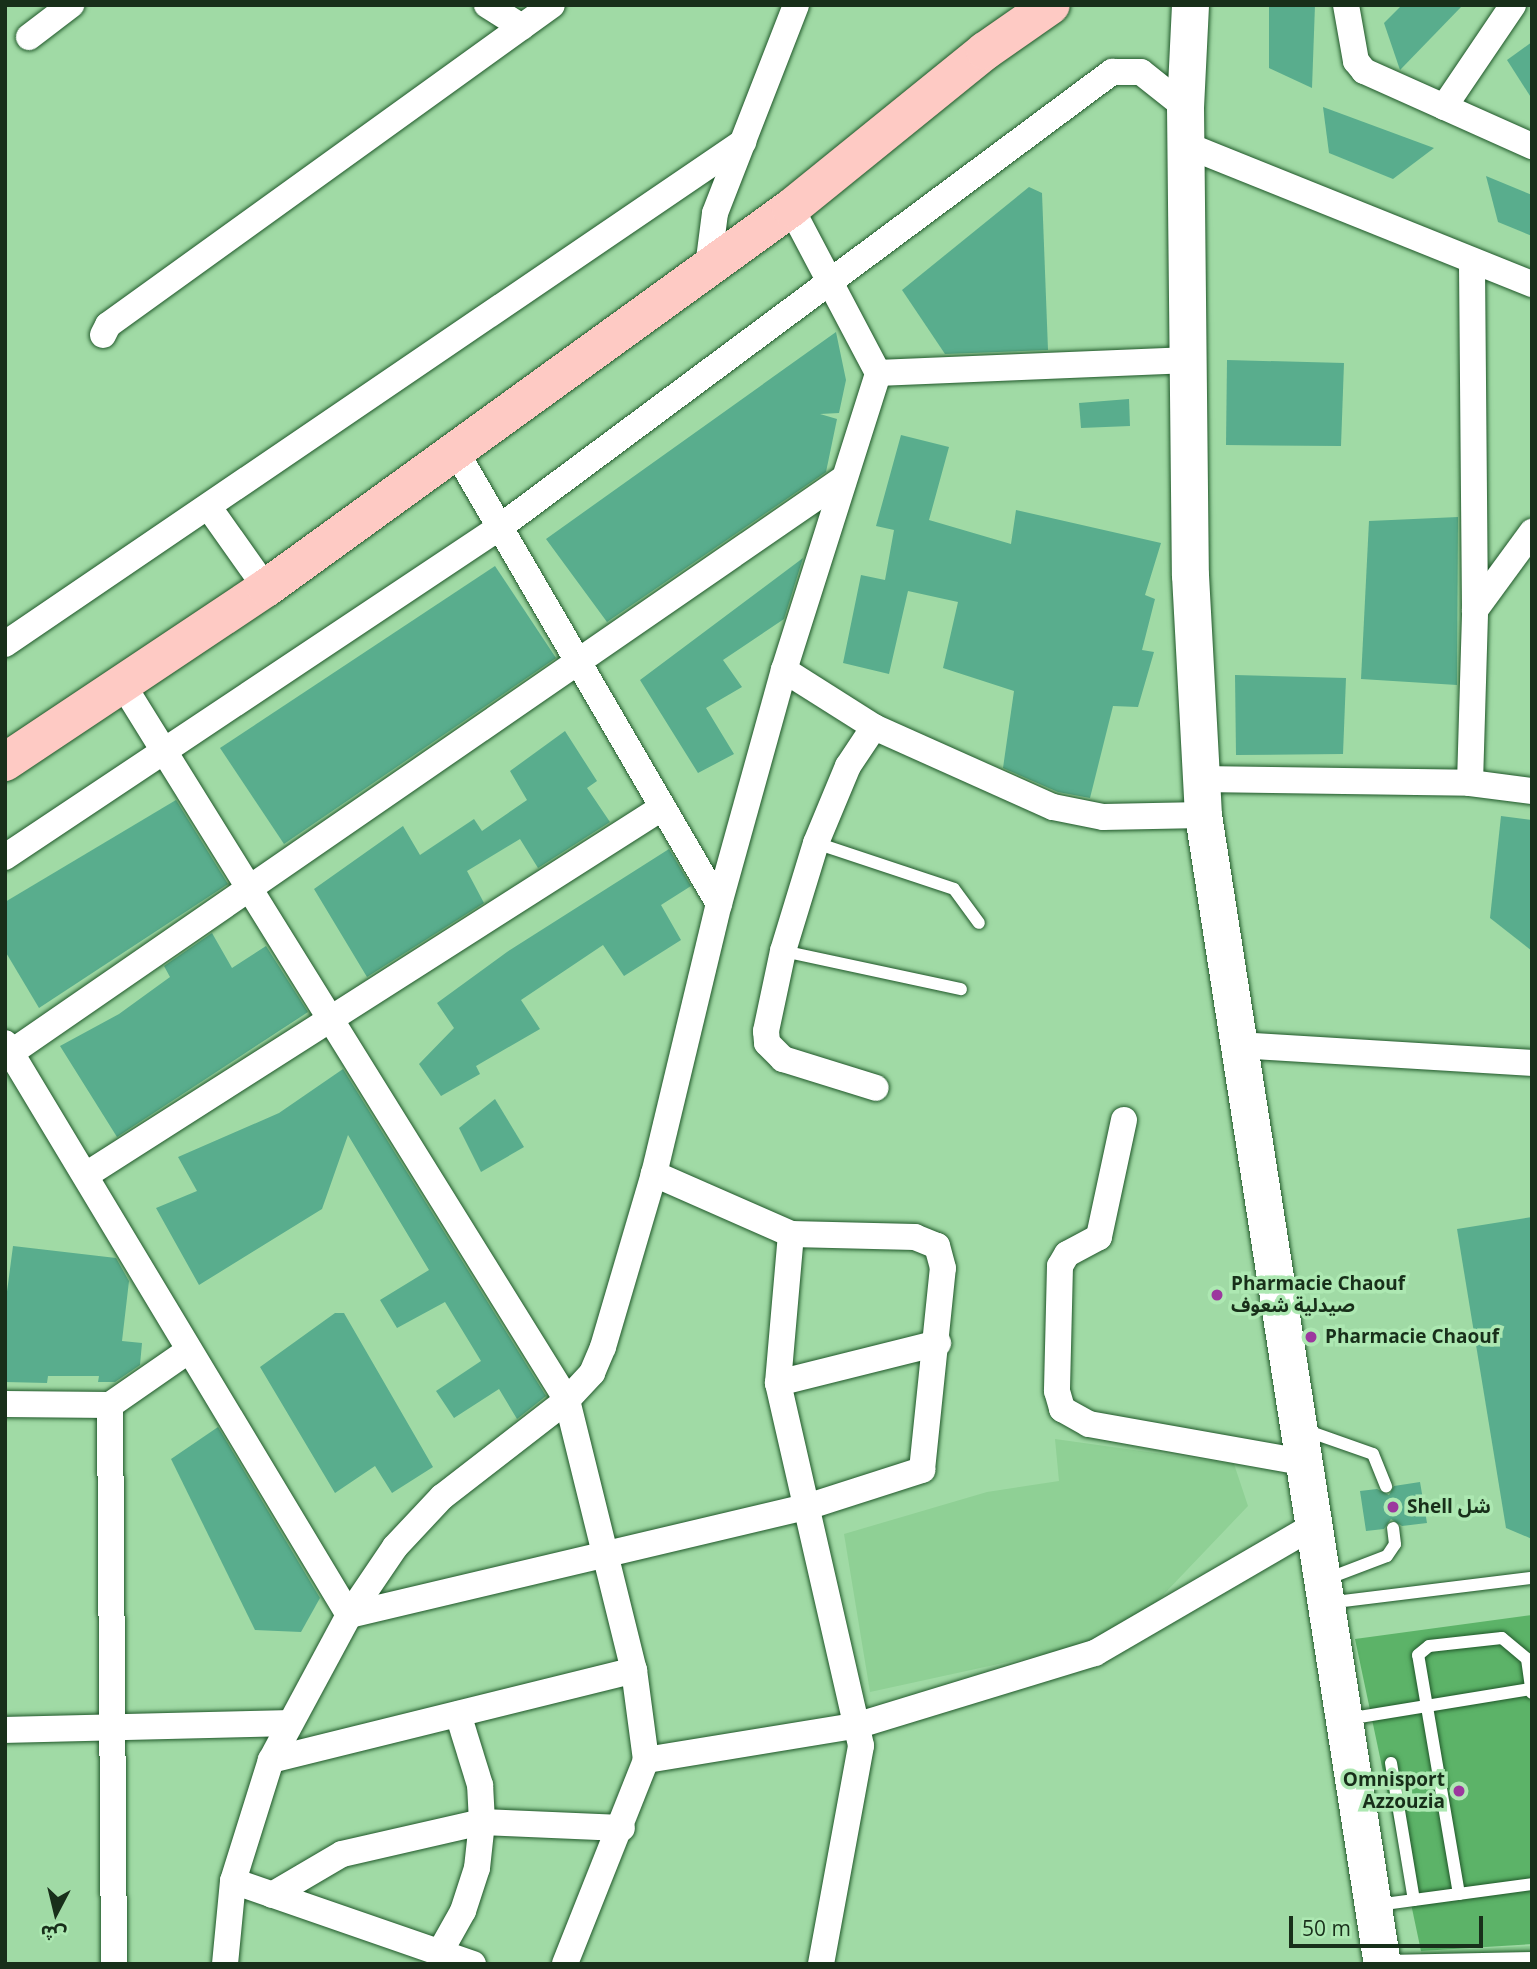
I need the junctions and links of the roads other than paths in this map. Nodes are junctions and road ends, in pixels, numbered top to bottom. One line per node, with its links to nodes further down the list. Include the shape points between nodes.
1 (71, 5): 11 (street)
2 (487, 5): 10 (street)
3 (552, 5): 10 (street)
4 (796, 5): 15 (street)
5 (1019, 5): 12 (main road)
6 (1051, 5): 12 (main road)
7 (1346, 5): 14 (street, via 1356,61 1364,71)
8 (1513, 5): 14 (street)
9 (1185, 14): 13 (street)
10 (522, 26): 23 (street, via 108,325)
11 (29, 37)
12 (985, 51): 18 (main road)
13 (1185, 107): 16 (street); 21 (street, via 1141,72 1112,72)
14 (1444, 107): 17 (street)
15 (743, 142): 20 (street, via 715,213); 28 (street)
16 (1186, 145): 19 (street); 24 (street)
17 (1532, 146)
18 (791, 208): 20 (main road); 21 (street)
19 (1472, 262): 22 (street); 32 (street)
20 (708, 267): 26 (main road)
21 (832, 278): 25 (street); 29 (street)
22 (1532, 284)
23 (103, 335)
24 (1189, 360): 25 (street); 40 (street, via 1190,575)
25 (878, 373): 27 (street)
26 (455, 450): 29 (street); 31 (main road)
27 (843, 479): 34 (street); 35 (street)
28 (210, 509): 31 (street); 33 (street)
29 (500, 527): 34 (street); 38 (street)
30 (1532, 532): 32 (street)
31 (266, 588): 36 (main road)
32 (1475, 610): 41 (street)
33 (5, 644)
34 (576, 658): 43 (street); 47 (street)
35 (784, 670): 37 (street); 48 (street)
36 (123, 685): 38 (street); 39 (main road)
37 (874, 727): 44 (street, via 1053,807 1126,818); 45 (street, via 848,766)
38 (166, 753): 46 (street); 47 (street)
39 (5, 762)
40 (1200, 779): 41 (street); 44 (street)
41 (1470, 783): 42 (street)
42 (1532, 791)
43 (663, 807): 48 (street); 52 (street)
44 (1203, 815): 53 (street)
45 (816, 843): 49 (lane, via 954,889); 50 (street)
46 (5, 857)
47 (250, 888): 52 (street); 54 (street)
48 (719, 904): 58 (street)
49 (979, 923)
50 (783, 951): 51 (lane); 56 (street, via 766,1031 774,1052)
51 (961, 989)
52 (332, 1018): 59 (street); 64 (street)
53 (1238, 1045): 55 (street); 67 (street)
54 (9, 1047): 59 (street)
55 (1532, 1063)
56 (876, 1088)
57 (1124, 1119): 67 (street, via 1099,1237 1067,1255 1060,1266 1057,1391 1062,1409 1089,1424)
58 (654, 1174): 60 (street); 64 (street, via 603,1347 592,1373)
59 (86, 1175): 62 (street)
60 (791, 1234): 61 (street, via 915,1237 937,1246 943,1268); 63 (street)
61 (938, 1343): 63 (street); 69 (street, via 922,1470)
62 (188, 1351): 66 (street); 75 (street)
63 (778, 1383): 69 (street)
64 (567, 1400): 72 (street); 75 (street, via 442,1497 395,1547)
65 (5, 1404): 66 (street)
66 (110, 1405): 83 (street)
67 (1300, 1445): 68 (lane, via 1373,1454); 70 (street)
68 (1386, 1487)
69 (810, 1506): 72 (street); 82 (street)
70 (1313, 1526): 74 (street); 82 (street, via 1094,1653)
71 (1393, 1528): 74 (lane, via 1395,1544 1387,1556)
72 (607, 1551): 75 (street); 76 (street)
73 (1532, 1578): 74 (lane)
74 (1322, 1592): 80 (street)
75 (349, 1615): 81 (street)
76 (634, 1670): 79 (street); 86 (street)
77 (1531, 1691): 78 (lane); 78 (lane, via 1527,1660 1512,1642 1490,1637 1429,1646 1417,1661)
78 (1424, 1706): 80 (lane); 92 (lane)
79 (458, 1714): 85 (street); 88 (street, via 475,1760)
80 (1343, 1720): 95 (street)
81 (289, 1723): 83 (street); 85 (street)
82 (859, 1725): 86 (street); 103 (street, via 859,1771)
83 (114, 1729): 84 (street); 99 (street)
84 (5, 1730)
85 (271, 1760): 90 (street)
86 (646, 1760): 89 (street)
87 (1391, 1763): 94 (lane)
88 (482, 1822): 89 (street); 93 (street, via 342,1854); 96 (street, via 477,1868 463,1911)
89 (622, 1828): 102 (street)
90 (233, 1881): 93 (street); 100 (street)
91 (1532, 1884): 92 (lane)
92 (1459, 1894): 94 (lane)
93 (272, 1895): 96 (street)
94 (1414, 1900): 95 (lane)
95 (1373, 1905): 98 (street)
96 (440, 1952): 101 (street)
97 (1532, 1958): 98 (lane)
98 (1382, 1962)
99 (114, 1964)
100 (225, 1964)
101 (473, 1964)
102 (565, 1964)
103 (821, 1964)

